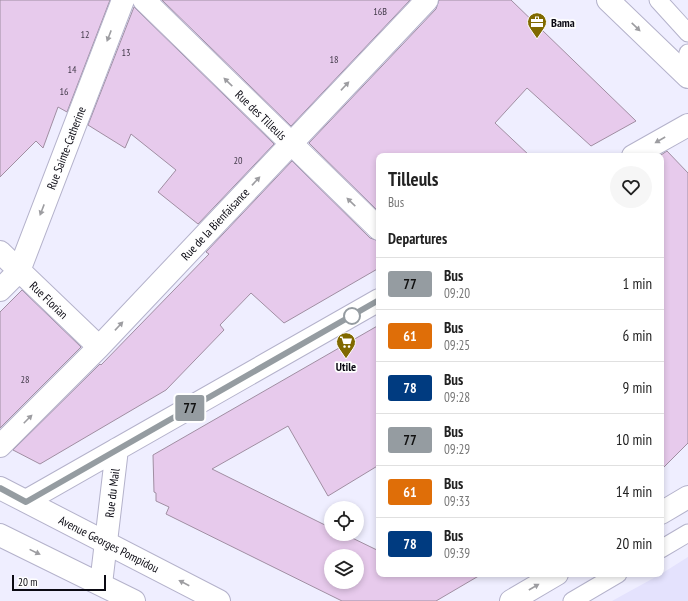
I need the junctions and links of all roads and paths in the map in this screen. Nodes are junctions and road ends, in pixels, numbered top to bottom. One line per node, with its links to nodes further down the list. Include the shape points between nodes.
1 (123, 0): 13 (street, Rue Sainte-Catherine, one-way to 13)
2 (144, 0): 9 (street, Rue des Tilleuls, one-way to 2)
3 (427, 0): 9 (street, Rue de la Bienfaisance, one-way to 3)
4 (608, 0): 7 (street, one-way to 7)
5 (658, 0): 6 (lane)
6 (688, 33)
7 (686, 68)
8 (688, 124): 10 (street, one-way to 10)
9 (291, 144): 11 (street, Rue des Tilleuls, one-way to 9); 16 (street, Rue de la Bienfaisance, one-way to 9)
10 (638, 153)
11 (376, 226)
12 (0, 252): 13 (street, Rue Florian)
13 (19, 271): 14 (street, Rue Sainte-Catherine); 16 (street, Rue Florian)
14 (0, 290)
15 (376, 302): 18 (street, Rue du Mail)
16 (99, 347): 17 (street, Rue de la Bienfaisance, one-way to 16)
17 (0, 446)
18 (117, 449): 20 (street, Rue du Mail); 23 (street, Rue du Mail)
19 (0, 488): 20 (street, Avenue Georges Pompidou)
20 (26, 502): 23 (street, Avenue Georges Pompidou)
21 (688, 533): 24 (lane)
22 (0, 535): 27 (street, one-way to 27)
23 (106, 542): 27 (street, Rue du Mail); 29 (street, Avenue Georges Pompidou, one-way to 23)
24 (664, 547)
25 (552, 577): 30 (street, one-way to 25)
26 (613, 577): 31 (lane)
27 (101, 584): 28 (street)
28 (134, 601)
29 (219, 601)
30 (511, 601)
31 (572, 601)

